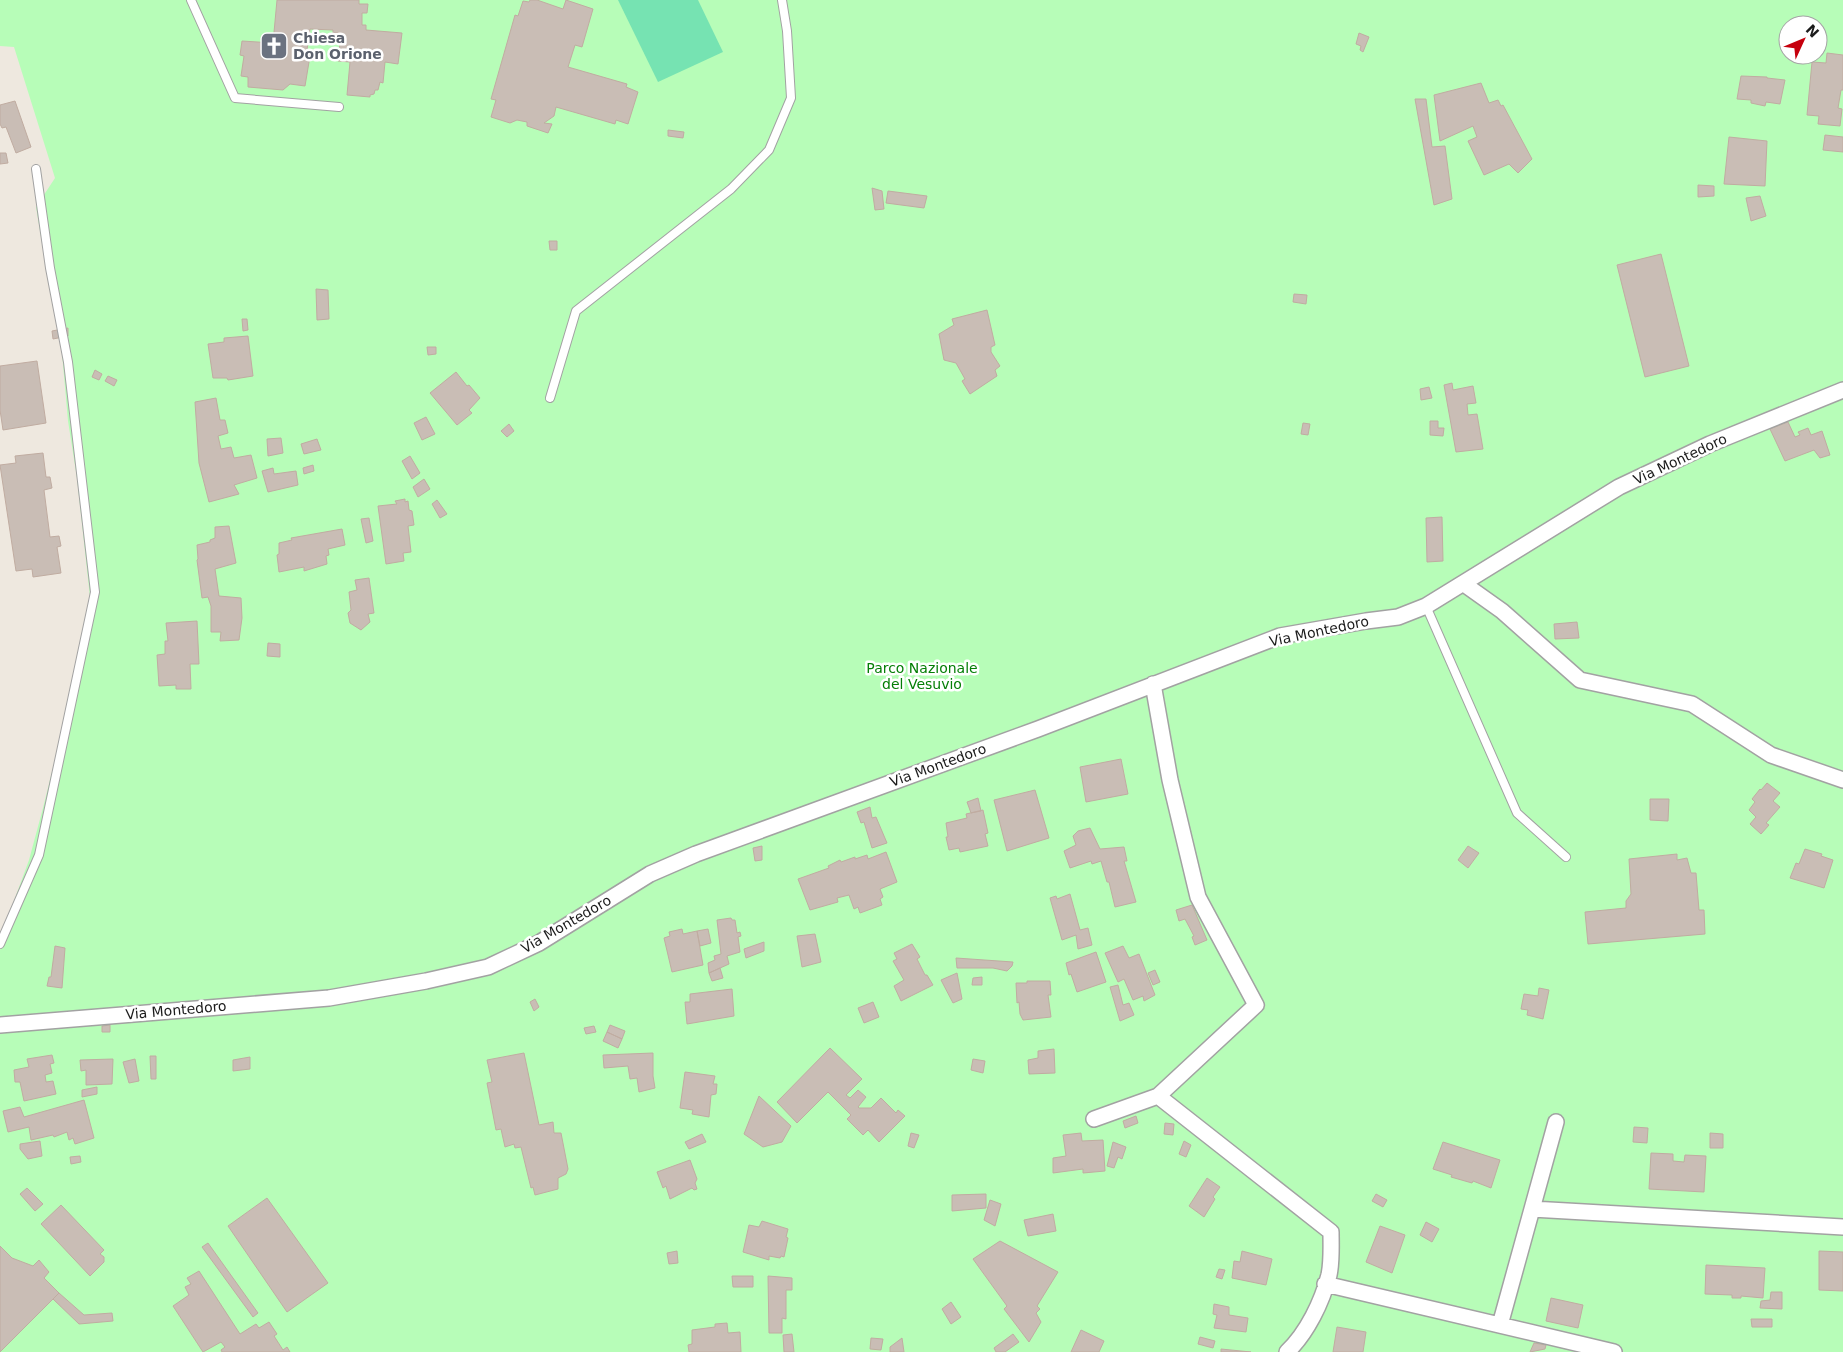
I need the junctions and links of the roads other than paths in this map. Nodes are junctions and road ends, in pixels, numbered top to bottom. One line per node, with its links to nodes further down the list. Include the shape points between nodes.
1 (191, 0): 3 (lane, via 235,98)
2 (782, 0): 6 (lane, via 791,98 769,150 731,189 576,312)
3 (339, 107)
4 (36, 169): 12 (lane, via 68,362 95,592 39,855)
5 (1843, 390): 7 (street, Via Montedoro, via 1710,444 1619,487)
6 (550, 398)
7 (1464, 584): 8 (street, Via Montedoro); 10 (street, via 1502,610 1580,680 1692,704 1772,755)
8 (1426, 606): 9 (street, Via Montedoro, via 1398,617 1280,636); 11 (lane, via 1517,813)
9 (1154, 684): 13 (street, Via Montedoro, via 696,854 650,874 539,943 488,967 329,998); 14 (street, via 1170,780 1198,897 1256,1005)
10 (1843, 780)
11 (1566, 857)
12 (0, 944)
13 (0, 1025)
14 (1158, 1096): 15 (street); 19 (street, via 1331,1232)
15 (1094, 1119)
16 (1556, 1122): 17 (street)
17 (1532, 1209): 18 (street); 20 (street)
18 (1843, 1227)
19 (1326, 1284): 20 (street); 21 (street, via 1302,1336)
20 (1500, 1325): 22 (street)
21 (1287, 1352)
22 (1614, 1352)

